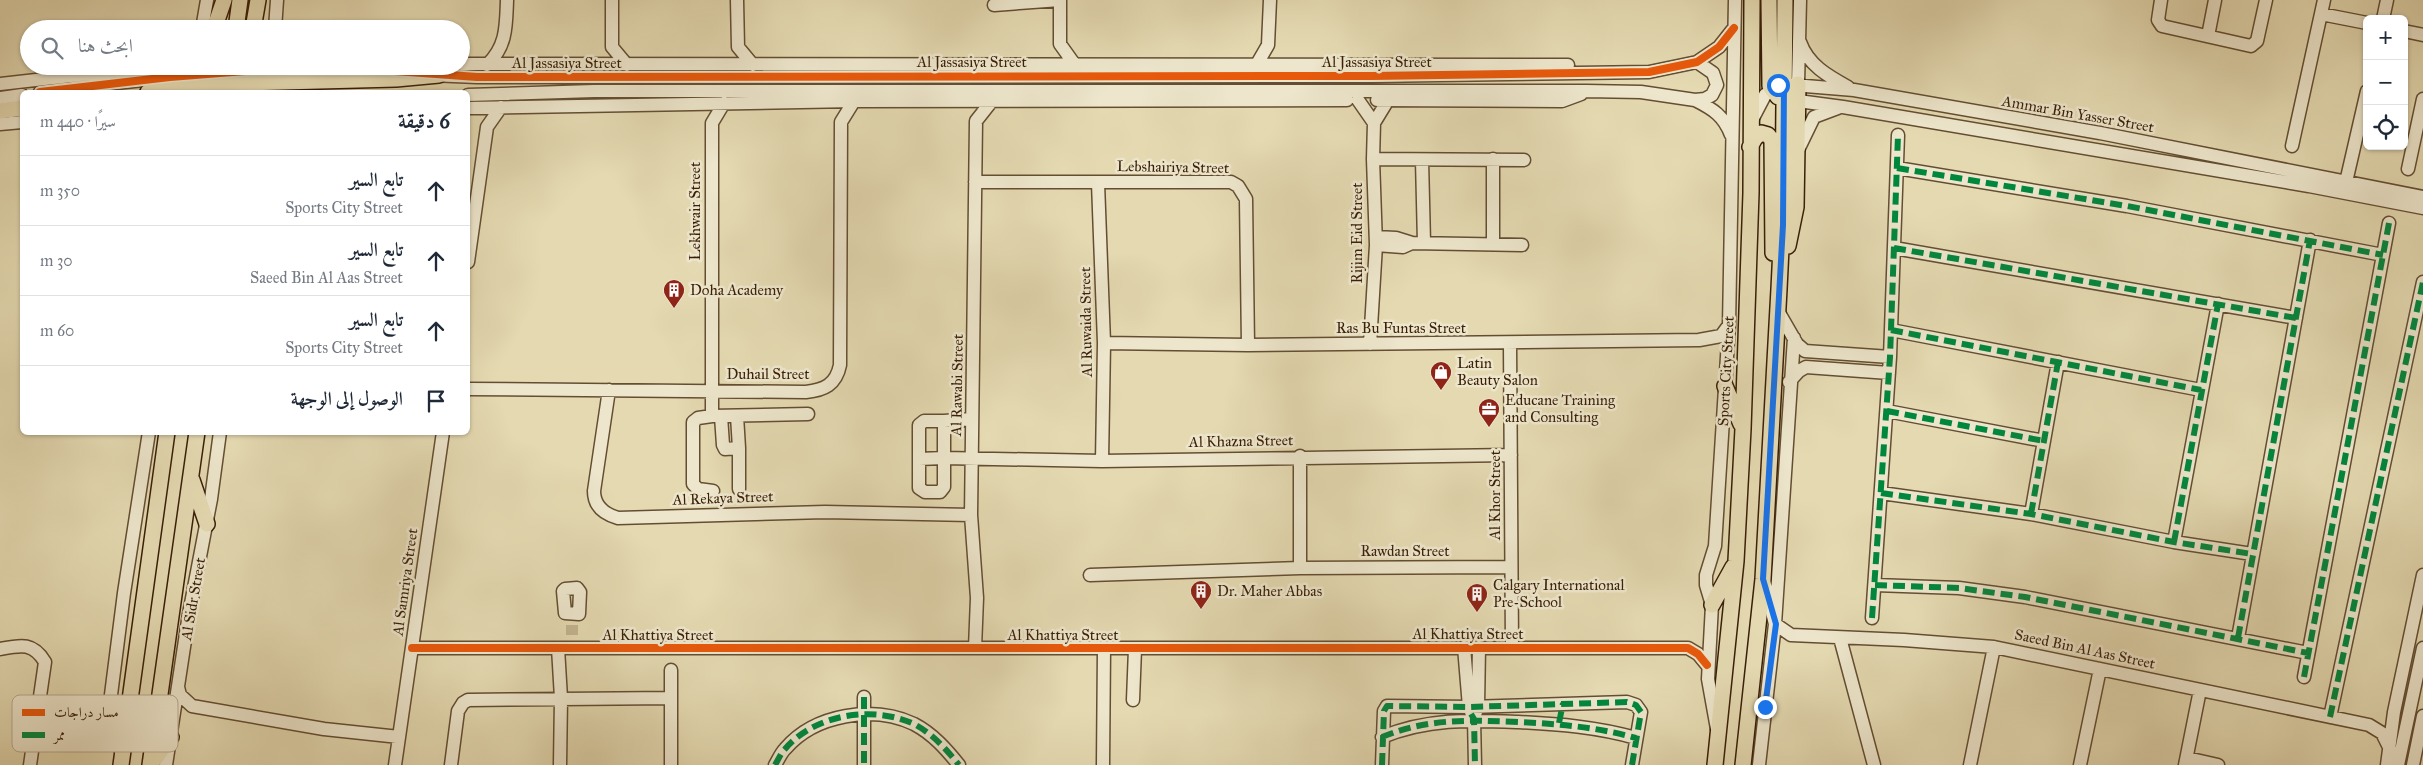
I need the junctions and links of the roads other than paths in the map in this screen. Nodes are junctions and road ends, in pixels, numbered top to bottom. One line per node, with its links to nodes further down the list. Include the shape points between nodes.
1 (207, 0): 24 (street)
2 (225, 0): 25 (main road); 26 (main road)
3 (240, 0): 27 (main road)
4 (258, 0): 28 (main road)
5 (277, 0): 29 (street)
6 (507, 0): 45 (street, via 506,34 502,47)
7 (612, 0): 38 (street)
8 (737, 0): 39 (street)
9 (1060, 0): 21 (street); 36 (street)
10 (1270, 0): 37 (street)
11 (1734, 0): 31 (street, Sports City Street)
12 (1752, 0): 111 (main road, Sports City Street)
13 (1769, 0): 71 (main road)
14 (1785, 0): 71 (main road)
15 (1800, 0): 35 (street)
16 (2161, 0): 34 (street, via 2160,24)
17 (2215, 0): 34 (street)
18 (2266, 0): 34 (street, via 2257,41 2253,45)
19 (2324, 0): 22 (street)
20 (2387, 0): 23 (street)
21 (994, 4)
22 (2321, 14): 30 (street); 114 (street)
23 (2383, 15)
24 (204, 20)
25 (217, 20)
26 (223, 20)
27 (237, 20)
28 (257, 20)
29 (276, 20)
30 (2363, 22)
31 (1734, 28): 40 (street, via 1719,47); 113 (street, Sports City Street)
32 (2408, 32): 33 (street)
33 (2423, 35)
34 (2208, 36)
35 (1799, 37): 71 (street); 74 (street, via 1805,53 1815,65)
36 (1060, 44): 42 (street); 51 (street)
37 (1268, 45): 43 (street); 44 (street)
38 (612, 47): 54 (street); 55 (street)
39 (738, 47): 47 (street); 48 (street)
40 (1697, 62): 56 (street, Al Jassasiya Street, via 1649,72); 87 (street, via 1713,73 1717,85 1712,95)
41 (470, 64): 45 (street, Al Jassasiya Street)
42 (1048, 64): 50 (street, Al Jassasiya Street); 51 (street, Al Jassasiya Street)
43 (1257, 64): 44 (street, Al Jassasiya Street); 52 (street, Al Jassasiya Street)
44 (1282, 64): 53 (street, Al Jassasiya Street)
45 (487, 65): 54 (street, Al Jassasiya Street)
46 (696, 65): 47 (street, Al Jassasiya Street); 55 (street, Al Jassasiya Street); 65 (street)
47 (725, 65): 48 (street, Al Jassasiya Street)
48 (753, 65): 49 (street, Al Jassasiya Street)
49 (774, 65): 50 (street, Al Jassasiya Street); 66 (street)
50 (1022, 65): 62 (street)
51 (1075, 65): 52 (street, Al Jassasiya Street)
52 (1226, 65): 63 (street)
53 (1306, 65): 56 (street, Al Jassasiya Street, via 1579,65); 67 (street)
54 (597, 66): 55 (street, Al Jassasiya Street)
55 (627, 66)
56 (1601, 73): 67 (street, Al Jassasiya Street)
57 (84, 75): 69 (street); 70 (street)
58 (151, 75): 70 (street)
59 (186, 75): 68 (street, Al Jassasiya Street)
60 (312, 75): 68 (street, Al Jassasiya Street)
61 (434, 75): 64 (street, Al Jassasiya Street)
62 (1013, 75): 63 (street, Al Jassasiya Street); 66 (street, Al Jassasiya Street)
63 (1215, 75): 67 (street, Al Jassasiya Street)
64 (444, 76): 65 (street, Al Jassasiya Street); 68 (main road)
65 (689, 76): 66 (street, Al Jassasiya Street)
66 (785, 76)
67 (1318, 76)
68 (229, 81): 73 (main road)
69 (2, 83)
70 (103, 85): 72 (street)
71 (1784, 85): 74 (street, Ammar Bin Yasser Street); 88 (main road); 88 (main road, via 1776,96); 111 (street, via 1758,106)
72 (58, 90)
73 (163, 90)
74 (1854, 90): 124 (street, Ammar Bin Yasser Street, via 2100,133)
75 (774, 91): 76 (street, Al Jassasiya Street); 81 (street, Al Jassasiya Street); 96 (street)
76 (928, 91): 77 (street, Al Jassasiya Street); 91 (street)
77 (1022, 91): 78 (street, Al Jassasiya Street); 94 (street)
78 (1322, 91): 79 (street, Al Jassasiya Street); 84 (street)
79 (1586, 92): 86 (street, Al Jassasiya Street, via 1562,101); 87 (street, Al Jassasiya Street, via 1641,92)
80 (20, 95): 82 (street)
81 (470, 95)
82 (0, 98)
83 (2423, 99): 122 (street)
84 (1340, 100): 85 (street, Al Jassasiya Street); 94 (street, Al Jassasiya Street)
85 (1358, 100): 86 (street, Al Jassasiya Street); 107 (street)
86 (1388, 100): 107 (street)
87 (1695, 100): 113 (street, via 1726,121)
88 (1791, 100): 100 (street); 116 (main road); 139 (main road)
89 (854, 101): 90 (street, Al Jassasiya Street); 91 (street, Al Jassasiya Street); 105 (street, Duhail Street)
90 (826, 102): 96 (street, Al Jassasiya Street); 105 (street)
91 (945, 102): 92 (street, Al Jassasiya Street)
92 (959, 102): 93 (street, Al Jassasiya Street); 106 (street)
93 (991, 102): 94 (street, Al Jassasiya Street); 106 (street)
94 (1008, 102)
95 (724, 103): 96 (street, Al Jassasiya Street); 97 (street, Al Jassasiya Street); 108 (street)
96 (755, 103)
97 (696, 105): 99 (street, Al Jassasiya Street); 108 (street)
98 (2364, 105): 124 (street)
99 (501, 107): 102 (street, Al Jassasiya Street); 110 (street)
100 (1843, 107): 116 (street, via 1814,117); 126 (street)
101 (20, 108): 103 (main road)
102 (471, 108): 110 (street)
103 (0, 111)
104 (20, 122): 109 (street)
105 (842, 122): 161 (street, Duhail Street, via 838,376 821,390 806,392)
106 (976, 122): 123 (street, Al Rawabi Street)
107 (1374, 122): 117 (street, Rijim Eid Street)
108 (712, 123): 161 (street, Lekhwair Street)
109 (0, 124)
110 (487, 127): 136 (street)
111 (1750, 128): 115 (main road, Sports City Street)
112 (1898, 135): 121 (street)
113 (1733, 140): 145 (street, Sports City Street)
114 (2292, 146)
115 (1750, 147): 141 (main road, via 1761,133 1768,134 1772,140 1772,231); 169 (main road, Sports City Street)
116 (1797, 152): 139 (main road, via 1796,214)
117 (1373, 159): 119 (street); 132 (street, Rijim Eid Street)
118 (1493, 159): 119 (street); 120 (street); 134 (street)
119 (1422, 160): 133 (street)
120 (1524, 160)
121 (1897, 168): 131 (street); 137 (street)
122 (2408, 170)
123 (975, 182): 125 (street, Lebshairiya Street); 167 (street, Al Rawabi Street)
124 (2346, 182): 127 (street, Ammar Bin Yasser Street)
125 (1098, 183): 149 (street, Al Ruwaida Street); 152 (street, Lebshairiya Street, via 1231,182 1238,186 1246,199)
126 (2309, 186): 128 (street); 129 (street, via 2342,199)
127 (2423, 197)
128 (2423, 208)
129 (2423, 216)
130 (2388, 223): 138 (street)
131 (2310, 240): 138 (street); 144 (street)
132 (1376, 241): 133 (street, via 1404,246); 151 (street, Rijim Eid Street)
133 (1418, 243): 134 (street)
134 (1493, 244): 135 (street)
135 (1522, 245)
136 (470, 248)
137 (1894, 248): 142 (street); 146 (street)
138 (2383, 255): 220 (street)
139 (1780, 266): 141 (main road)
140 (2423, 282): 245 (street)
141 (1780, 288): 143 (main road)
142 (2218, 304): 144 (street); 162 (street)
143 (1778, 311): 147 (street); 197 (main road)
144 (2296, 318): 191 (street)
145 (1729, 325): 148 (street, Ras Bu Funtas Street, via 1721,336); 154 (street, Sports City Street)
146 (1891, 330): 153 (street); 155 (street)
147 (1794, 338): 153 (street, via 1802,349 1809,352); 157 (street)
148 (1699, 340): 150 (street, Ras Bu Funtas Street); 154 (street, Ras Bu Funtas Street, via 1720,348)
149 (1104, 343): 152 (street, Ras Bu Funtas Street); 182 (street, Al Ruwaida Street)
150 (1510, 343): 151 (street, Ras Bu Funtas Street); 177 (street, Al Khor Street)
151 (1370, 344): 152 (street, Ras Bu Funtas Street)
152 (1248, 345)
153 (1890, 357): 156 (street)
154 (1727, 360): 158 (street, Sports City Street)
155 (2058, 362): 162 (street); 175 (street)
156 (1889, 373): 157 (street, via 1806,367); 163 (street)
157 (1789, 382): 201 (street)
158 (1725, 386): 169 (main road); 199 (street, Sports City Street, via 1715,546 1706,575)
159 (470, 389): 160 (street, Duhail Street)
160 (609, 390): 161 (street, Duhail Street); 188 (street, Al Rekaya Street, via 594,491 597,504 609,515 618,518 825,512)
161 (710, 390): 165 (street, Lekhwair Street)
162 (2201, 390): 190 (street)
163 (1887, 411): 175 (street); 186 (street)
164 (808, 414): 166 (street)
165 (716, 416): 166 (street); 176 (street, Lekhwair Street, via 724,448); 185 (street, via 698,418 693,422 692,484 698,490)
166 (738, 416): 176 (street)
167 (972, 419): 168 (street); 181 (street, Al Rawabi Street)
168 (944, 421): 179 (street); 180 (street, via 924,421 919,425)
169 (1743, 429): 192 (main road, Sports City Street)
170 (149, 435): 230 (street)
171 (167, 435): 231 (main road)
172 (197, 435): 183 (main road, Al Sidr Street)
173 (220, 435): 189 (street, Al Sidr Street)
174 (443, 435): 209 (street, Al Samriya Street)
175 (2044, 441): 187 (street)
176 (739, 448): 184 (street)
177 (1511, 455): 178 (street, Al Khazna Street); 193 (street, Al Khor Street)
178 (1300, 456): 182 (street, Al Khazna Street); 194 (street)
179 (944, 458): 180 (street, Al Khazna Street); 180 (street, via 944,487 940,492 925,492 919,488); 181 (street, Al Khazna Street)
180 (919, 459)
181 (972, 460): 182 (street, Al Khazna Street); 188 (street, Al Rawabi Street)
182 (1102, 461)
183 (191, 475): 189 (main road); 232 (main road, Al Sidr Street)
184 (739, 489)
185 (713, 491)
186 (1881, 493): 187 (street); 198 (street)
187 (2031, 514): 190 (street)
188 (971, 515): 212 (street, Al Rawabi Street, via 977,598)
189 (207, 524): 227 (street, Al Sidr Street)
190 (2174, 542): 191 (street)
191 (2252, 554): 206 (street)
192 (1736, 561): 199 (main road); 252 (main road, Sports City Street)
193 (1511, 567): 194 (street, Rawdan Street); 215 (street, Al Khor Street)
194 (1300, 568): 195 (street, Rawdan Street)
195 (1090, 575)
196 (2423, 575): 241 (street)
197 (1763, 579): 201 (street); 275 (main road)
198 (1875, 585): 200 (street); 206 (street, via 1959,588 2025,597)
199 (1712, 605): 203 (street, Sports City Street)
200 (1872, 618)
201 (1776, 624): 204 (street); 221 (street)
202 (572, 625): 211 (street)
203 (1710, 626): 216 (street, Al Khattiya Street, via 1700,639); 222 (street, Sports City Street)
204 (1791, 635): 205 (street, Saeed Bin Al Aas Street); 221 (street, via 1777,643)
205 (1840, 638): 208 (street, Saeed Bin Al Aas Street); 277 (street)
206 (2238, 638): 220 (street)
207 (1464, 647): 214 (street, Al Khattiya Street); 219 (street, Al Khattiya Street); 240 (street)
208 (1994, 647): 223 (street, Saeed Bin Al Aas Street); 278 (street)
209 (412, 648): 210 (street, Al Khattiya Street); 249 (street, Al Samriya Street)
210 (558, 648): 211 (street, Al Khattiya Street); 235 (street)
211 (572, 648): 212 (street, Al Khattiya Street)
212 (975, 648): 213 (street, Al Khattiya Street)
213 (1104, 648): 219 (street, Al Khattiya Street); 270 (street)
214 (1479, 648): 215 (street, Al Khattiya Street); 240 (street)
215 (1512, 648): 216 (street, Al Khattiya Street)
216 (1678, 648): 222 (street, Al Khattiya Street, via 1693,650)
217 (2423, 648): 225 (street)
218 (0, 649): 229 (street, via 23,645 38,651 46,662)
219 (1135, 649): 237 (street)
220 (2308, 653): 226 (street)
221 (1771, 657): 276 (street)
222 (1707, 665): 252 (street, Sports City Street)
223 (2100, 669): 228 (street, Saeed Bin Al Aas Street); 279 (street)
224 (671, 670): 236 (street)
225 (2417, 675): 241 (street); 282 (street)
226 (2304, 677)
227 (178, 687): 233 (street, Al Sidr Street); 239 (street, via 180,695)
228 (2200, 690): 245 (street, Saeed Bin Al Aas Street); 259 (street)
229 (41, 695)
230 (111, 695)
231 (131, 695)
232 (160, 695)
233 (177, 695)
234 (864, 697): 242 (street)
235 (561, 698): 236 (street); 264 (street, via 468,700 463,703 458,711); 265 (street)
236 (671, 698): 266 (street)
237 (1133, 700)
238 (1563, 702): 240 (street); 247 (street); 251 (street, via 1627,702 1636,705 1641,712)
239 (192, 706): 243 (street); 249 (street, via 324,729)
240 (1473, 706): 246 (street); 250 (street, via 1387,706)
241 (2394, 712): 248 (street, via 2386,721); 253 (street)
242 (865, 715): 267 (street, via 840,717 813,727 786,748); 268 (street); 269 (street, via 886,715 914,724 941,743)
243 (178, 716)
244 (2423, 716): 283 (street)
245 (2330, 717): 248 (street, Saeed Bin Al Aas Street)
246 (1474, 719): 247 (street); 250 (street, via 1402,729); 272 (street)
247 (1559, 724): 251 (street, via 1601,728)
248 (2369, 725): 253 (street, via 2382,733)
249 (399, 737): 263 (street, Al Samriya Street)
250 (1382, 737): 271 (street)
251 (1636, 738): 273 (street)
252 (1719, 738): 274 (main road, Sports City Street)
253 (2390, 749): 281 (street)
254 (2423, 749): 284 (street)
255 (32, 752): 260 (street)
256 (152, 752): 261 (main road, Al Sidr Street)
257 (158, 752): 261 (main road)
258 (168, 752): 262 (street, Al Sidr Street)
259 (2186, 762): 280 (street)
260 (30, 765)
261 (150, 765)
262 (166, 765)
263 (395, 765)
264 (451, 765)
265 (560, 765)
266 (671, 765)
267 (775, 765)
268 (864, 765)
269 (959, 765)
270 (1103, 765)
271 (1382, 765)
272 (1475, 765)
273 (1632, 765)
274 (1715, 765)
275 (1743, 765)
276 (1759, 765)
277 (1874, 765)
278 (1970, 765)
279 (2080, 765)
280 (2218, 765)
281 (2387, 765)
282 (2398, 765)
283 (2413, 765)
284 (2420, 765)

